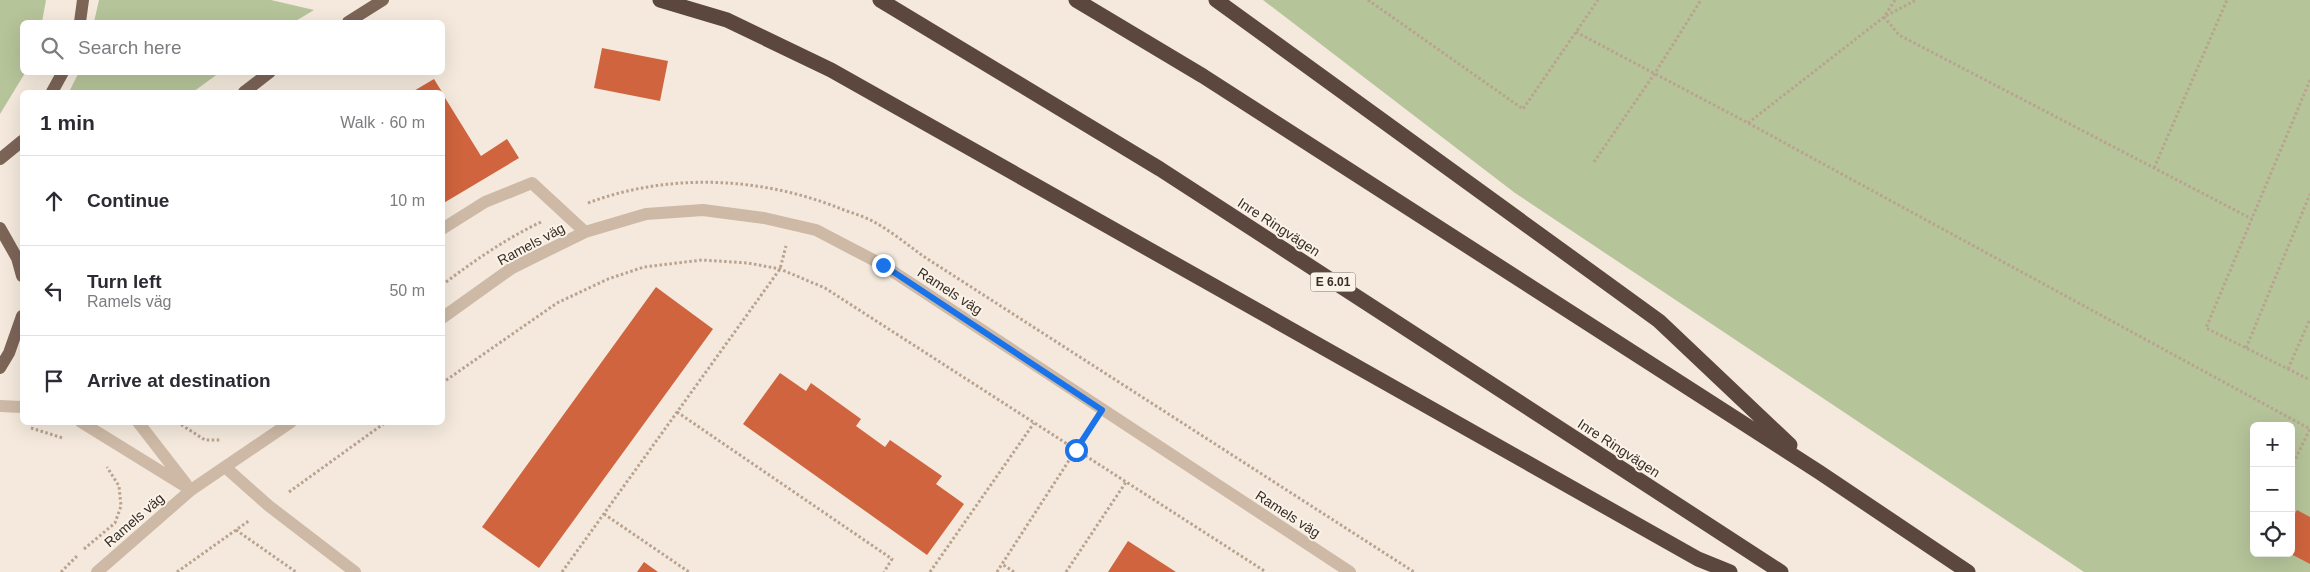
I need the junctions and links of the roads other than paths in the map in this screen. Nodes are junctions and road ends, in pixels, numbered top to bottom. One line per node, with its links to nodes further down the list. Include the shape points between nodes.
1 (84, 0): 7 (main road)
2 (383, 0): 8 (main road)
3 (660, 0): 33 (highway, via 727,20 831,70 1698,559)
4 (880, 0): 34 (highway, Inre Ringvägen / E 6.01, via 1160,169)
5 (1076, 0): 28 (highway, via 1204,76)
6 (1216, 0): 28 (highway, via 1659,321)
7 (80, 20)
8 (351, 20)
9 (60, 75): 11 (main road)
10 (266, 75): 12 (main road)
11 (53, 90)
12 (247, 90)
13 (20, 143): 14 (main road)
14 (0, 159)
15 (445, 227): 17 (street, via 485,202 532,183)
16 (0, 228): 18 (main road)
17 (585, 232): 19 (street, Ramels väg, via 512,268); 32 (street, Ramels väg, via 646,214 704,210 764,218 816,230 883,265)
18 (20, 267)
19 (445, 316)
20 (20, 326): 21 (main road)
21 (0, 368)
22 (0, 406): 23 (street)
23 (20, 407)
24 (86, 425): 29 (street, Ramels väg)
25 (140, 425): 29 (street)
26 (286, 425): 27 (street, Ramels väg)
27 (225, 466): 29 (street, Ramels väg); 31 (street, via 269,506)
28 (1819, 472): 35 (highway)
29 (191, 490): 30 (street, Ramels väg)
30 (96, 572)
31 (355, 572)
32 (1350, 572)
33 (1730, 572)
34 (1781, 572)
35 (1968, 572)

